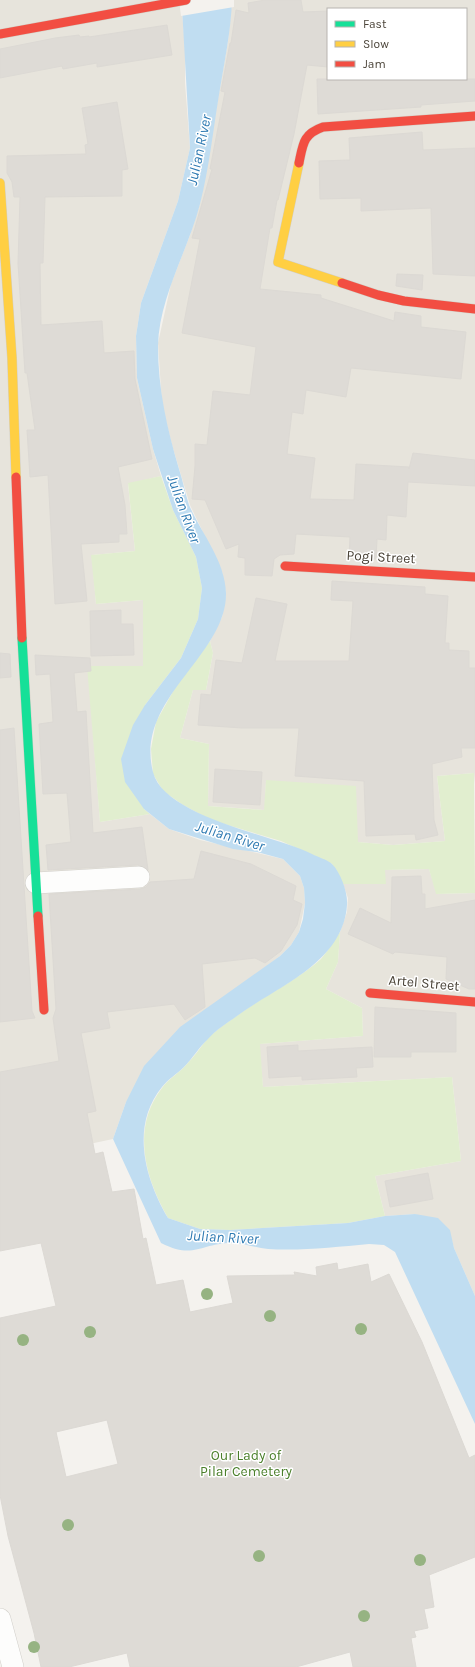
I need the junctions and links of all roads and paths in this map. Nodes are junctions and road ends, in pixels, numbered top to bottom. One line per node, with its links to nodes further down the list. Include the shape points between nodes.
1 (186, 0): 2 (street)
2 (0, 34)
3 (475, 116): 5 (street, via 312,131 304,141 278,262 397,299)
4 (0, 183): 9 (street, via 12,358 24,684)
5 (475, 309)
6 (285, 566): 7 (street, Pogi Street)
7 (475, 577)
8 (139, 877): 9 (street)
9 (36, 883): 12 (street)
10 (370, 993): 11 (street, Artel Street)
11 (475, 1002)
12 (44, 1010)
13 (0, 1619): 14 (street)
14 (13, 1667)

